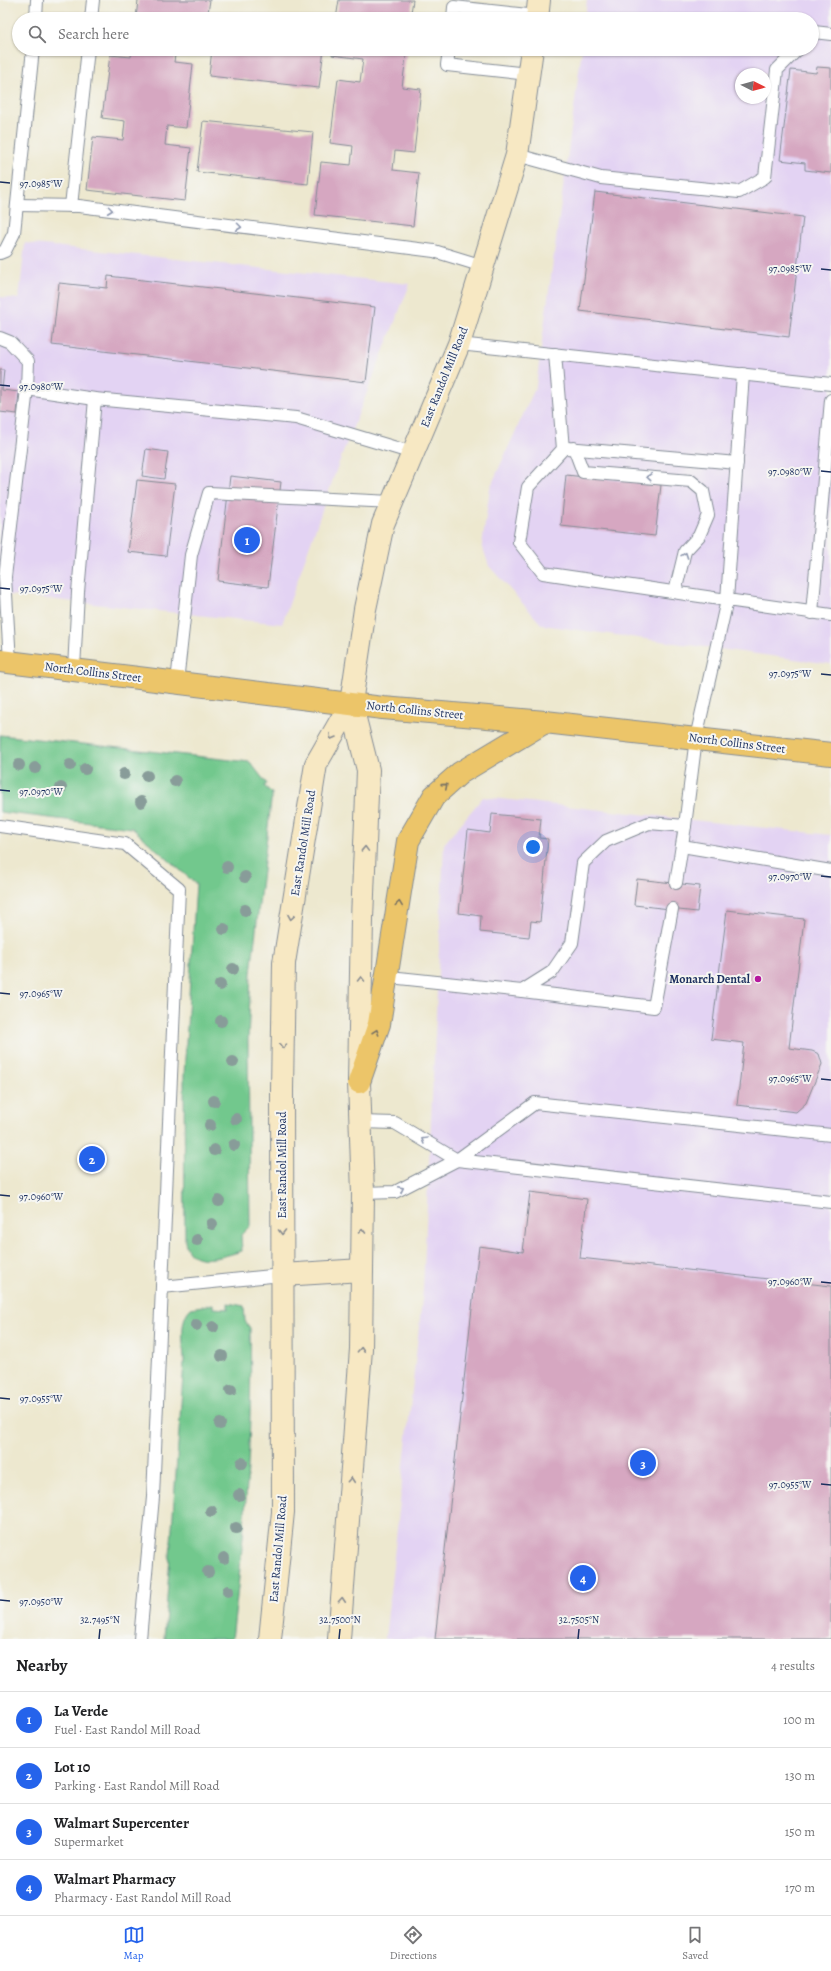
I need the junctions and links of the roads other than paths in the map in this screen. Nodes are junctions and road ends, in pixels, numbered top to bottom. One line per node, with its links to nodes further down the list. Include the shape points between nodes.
1 (37, 0): 3 (lane)
2 (93, 0): 4 (lane)
3 (36, 12)
4 (92, 12)
5 (454, 12): 6 (lane, via 454,7)
6 (538, 12)
7 (819, 33): 8 (lane)
8 (831, 34)
9 (31, 56): 16 (lane)
10 (87, 56): 17 (lane)
11 (448, 56): 14 (lane, via 447,65)
12 (531, 56): 14 (main road, East Randol Mill Road)
13 (791, 56): 15 (lane, via 777,70 765,176 740,192 601,178)
14 (528, 74): 15 (main road, East Randol Mill Road)
15 (517, 154): 19 (main road, East Randol Mill Road)
16 (17, 205): 17 (lane); 18 (lane, via 14,233 5,251)
17 (71, 206): 19 (lane, one-way to 19, via 434,252)
18 (0, 253)
19 (483, 266): 21 (main road, East Randol Mill Road)
20 (0, 338): 25 (lane, via 10,342 28,361)
21 (459, 344): 22 (lane); 29 (main road, East Randol Mill Road)
22 (555, 354): 23 (lane); 28 (lane)
23 (743, 374): 24 (lane); 30 (lane)
24 (831, 384)
25 (27, 390): 26 (lane); 36 (lane, via 5,577)
26 (95, 399): 29 (lane, via 296,418); 37 (lane, via 78,592)
27 (831, 400): 34 (lane)
28 (569, 448): 30 (lane); 32 (lane, one-way to 28, via 685,551 699,536 708,515 703,491 691,481 582,472); 32 (lane, via 528,487 519,542 543,573)
29 (413, 454): 31 (main road, East Randol Mill Road)
30 (737, 463): 33 (lane)
31 (392, 502): 38 (lane, via 209,493 191,555); 39 (main road, East Randol Mill Road, via 383,524 365,609)
32 (675, 592): 33 (lane)
33 (727, 600): 34 (lane); 41 (lane)
34 (812, 612): 35 (lane)
35 (831, 615)
36 (5, 661): 37 (main road, North Collins Street)
37 (74, 670): 38 (main road, North Collins Street)
38 (177, 682): 39 (main road, North Collins Street)
39 (351, 703): 40 (main road, North Collins Street); 51 (main road, East Randol Mill Road, one-way to 39, via 368,770); 58 (main road, East Randol Mill Road, one-way to 58, via 316,764 284,963)
40 (545, 722): 41 (main road, North Collins Street); 49 (main road, one-way to 40, via 408,841 434,796 460,773)
41 (696, 738): 42 (main road, North Collins Street); 44 (lane)
42 (831, 754)
43 (0, 826): 59 (lane, via 125,844 179,890)
44 (685, 826): 45 (lane); 50 (lane, via 649,823 606,841 583,863 572,943 552,972)
45 (682, 846): 46 (lane); 47 (lane)
46 (831, 871)
47 (676, 883)
48 (672, 909): 50 (lane, via 654,1007)
49 (386, 975): 50 (lane); 51 (main road, one-way to 49, via 379,1024)
50 (522, 991)
51 (359, 1082): 52 (main road, East Randol Mill Road)
52 (360, 1122): 54 (lane, one-way to 52, via 395,1122); 55 (main road, East Randol Mill Road)
53 (831, 1135): 54 (lane, via 535,1103)
54 (458, 1160): 55 (lane, one-way to 54, via 395,1192); 56 (lane)
55 (363, 1193): 57 (main road, East Randol Mill Road, one-way to 55)
56 (831, 1202)
57 (362, 1270): 58 (main road); 62 (main road, East Randol Mill Road, one-way to 57, via 361,1349)
58 (282, 1275): 59 (lane); 61 (main road, East Randol Mill Road, via 283,1512)
59 (162, 1287): 60 (lane, via 153,1497)
60 (140, 1639)
61 (270, 1639)
62 (339, 1639)

